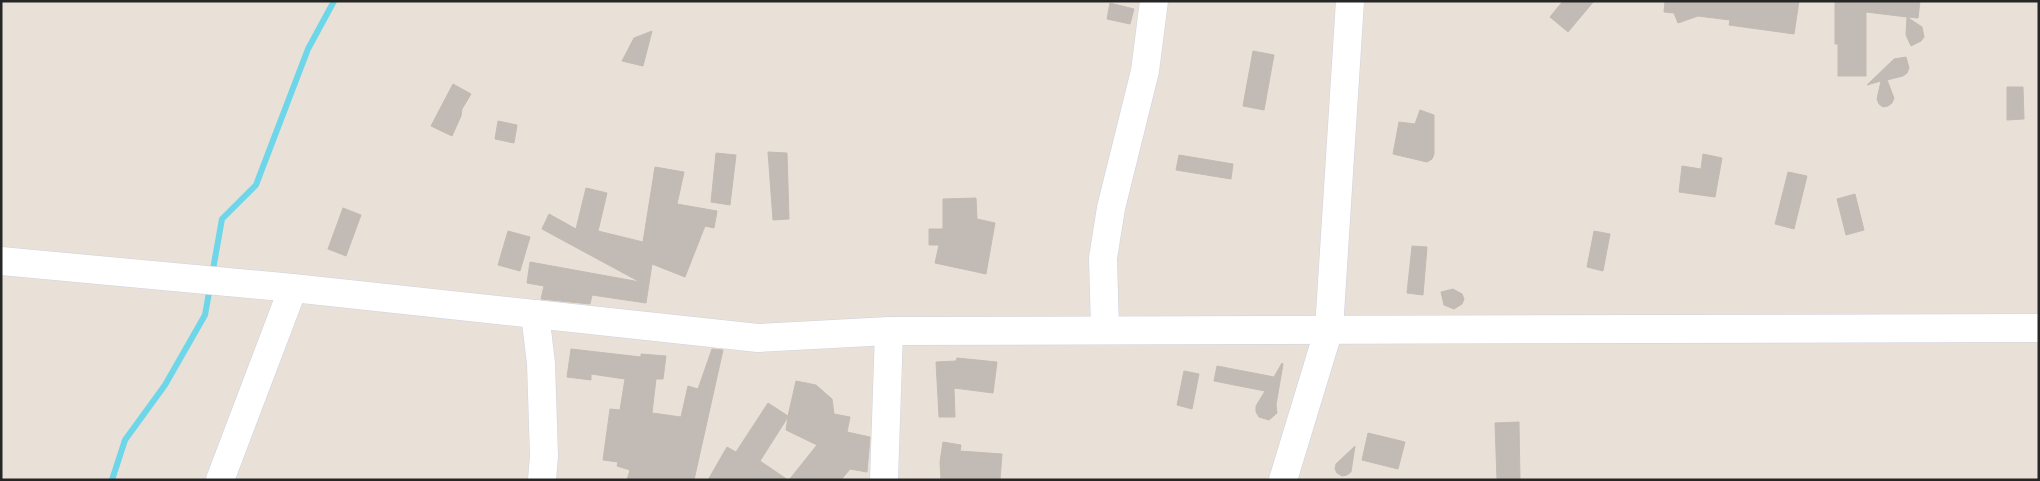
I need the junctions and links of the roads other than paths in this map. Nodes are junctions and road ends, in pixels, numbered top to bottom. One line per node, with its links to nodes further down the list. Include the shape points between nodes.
1 (1154, 1): 8 (street, via 1145,71 1111,208 1103,258)
2 (1350, 1): 7 (street)
3 (1, 261): 4 (street)
4 (293, 288): 5 (street); 10 (street)
5 (535, 314): 9 (street, via 758,338); 11 (street, via 544,456)
6 (2039, 328): 7 (street)
7 (1329, 329): 8 (street); 13 (street)
8 (1105, 330): 9 (street)
9 (889, 331): 12 (street)
10 (220, 480)
11 (542, 480)
12 (884, 480)
13 (1283, 480)

